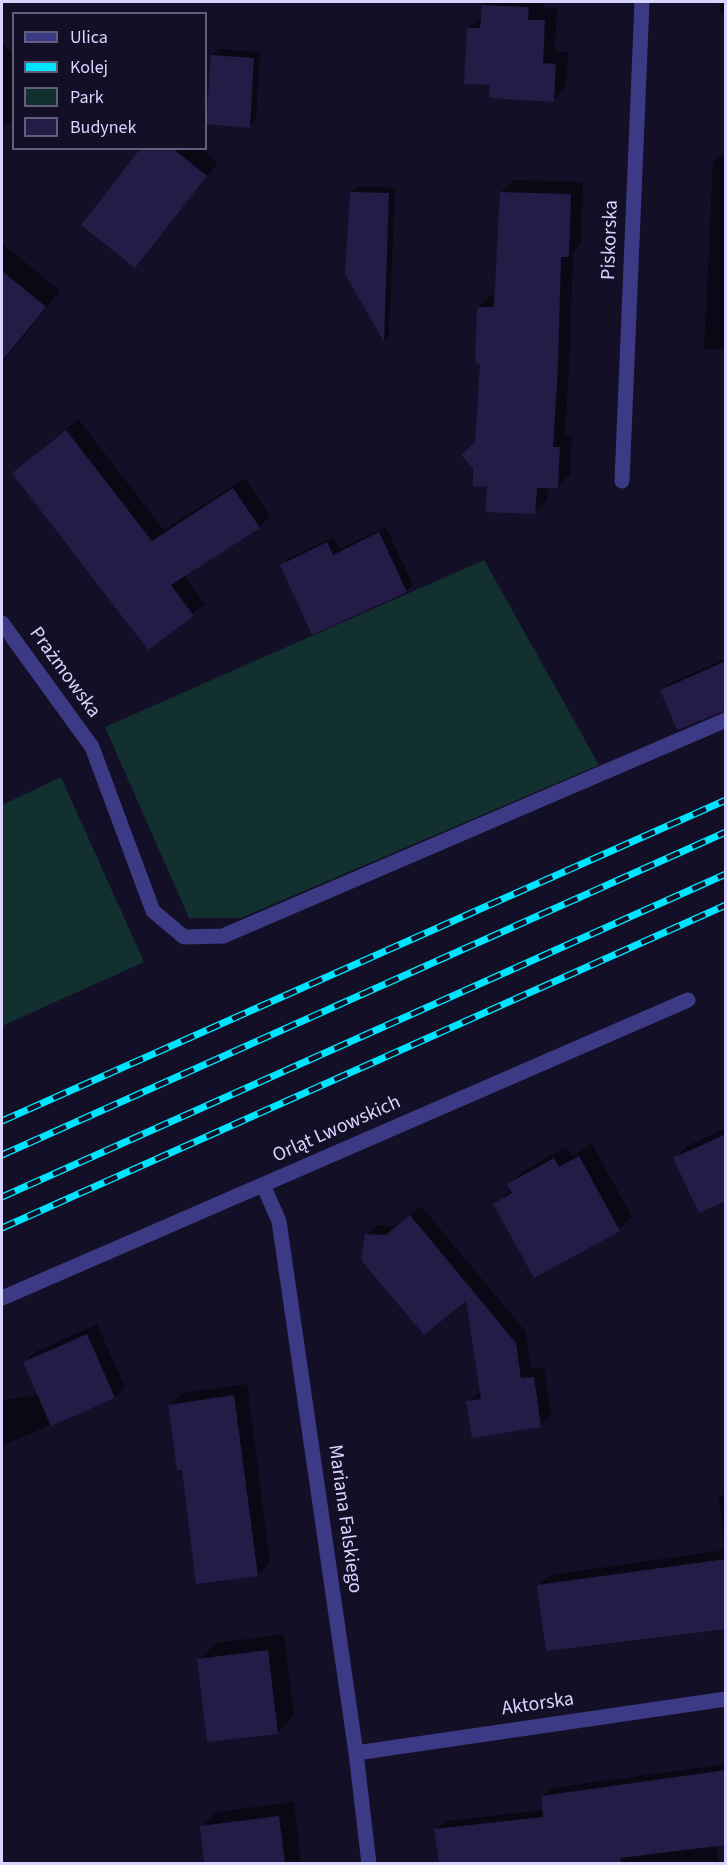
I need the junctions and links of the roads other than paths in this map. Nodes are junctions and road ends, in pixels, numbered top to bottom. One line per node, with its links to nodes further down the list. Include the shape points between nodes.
1 (642, 2): 2 (street, Piskorska)
2 (622, 481)
3 (2, 623): 4 (street, Prażmowska, via 92,747 153,911 184,937 223,936)
4 (726, 720)
5 (688, 1000): 6 (street, Orląt Lwowskich)
6 (263, 1185): 7 (street, Orląt Lwowskich); 9 (street, Mariana Falskiego, via 279,1221)
7 (2, 1298)
8 (726, 1699): 9 (street, Aktorska)
9 (356, 1753): 10 (street, Mariana Falskiego)
10 (369, 1863)

